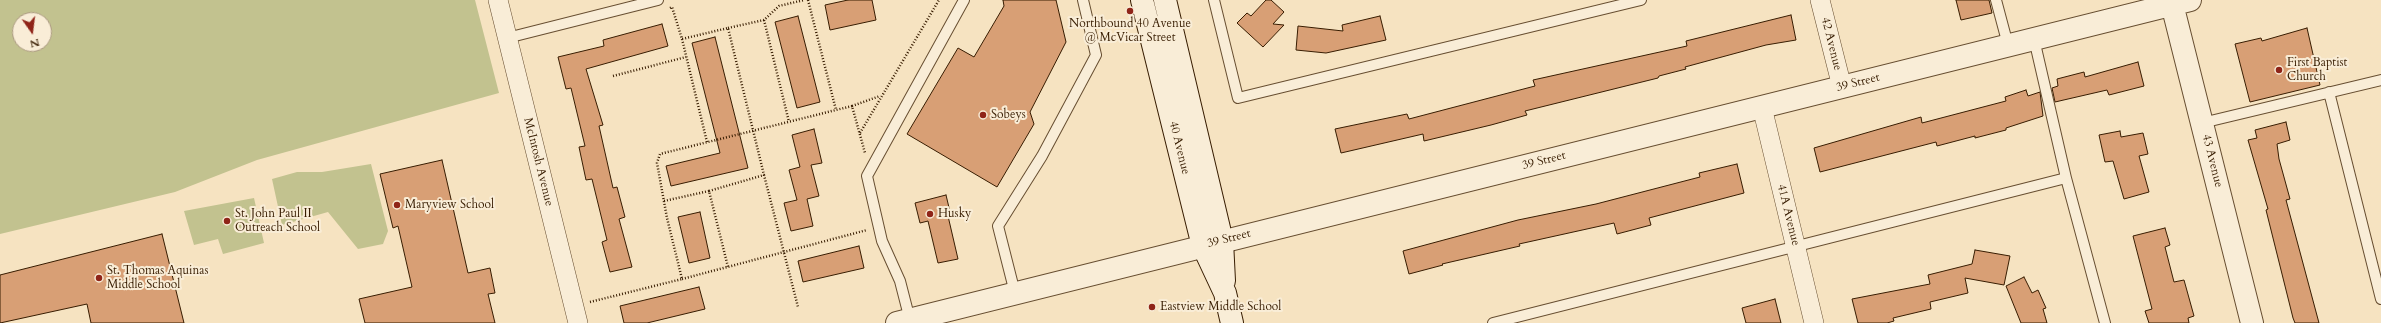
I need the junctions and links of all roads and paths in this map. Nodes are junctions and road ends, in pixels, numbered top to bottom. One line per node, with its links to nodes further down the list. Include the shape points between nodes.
1 (498, 0): 18 (street, McIntosh Avenue)
2 (658, 0): 18 (lane)
3 (804, 0): 16 (path, via 779,6)
4 (808, 0): 30 (path)
5 (939, 0): 27 (path)
6 (964, 0): 36 (lane)
7 (1084, 0): 47 (lane, via 1096,55 1038,162 998,226)
8 (1142, 0): 42 (street, 40 Avenue)
9 (1165, 0): 42 (street, 40 Avenue)
10 (1214, 0): 11 (lane, via 1238,98)
11 (1641, 0)
12 (1820, 0): 25 (street, 42 Avenue)
13 (1996, 0): 21 (lane)
14 (2177, 2): 20 (street, 39 Street); 32 (street, 43 Avenue)
15 (665, 9): 19 (path, via 672,7)
16 (764, 20): 17 (path); 31 (path)
17 (728, 28): 19 (path); 33 (path)
18 (507, 38): 53 (street, McIntosh Avenue)
19 (682, 39): 22 (path)
20 (2034, 39): 21 (street, 39 Street); 38 (lane)
21 (2008, 46): 25 (street, 39 Street)
22 (686, 58): 23 (path); 35 (path)
23 (613, 76)
24 (2381, 80): 26 (lane)
25 (1842, 87): 29 (street, 39 Street)
26 (2329, 92): 32 (lane); 48 (lane)
27 (881, 96): 28 (path); 34 (path)
28 (852, 106): 30 (path); 34 (path)
29 (1762, 107): 42 (street, 39 Street); 43 (street, 41A Avenue)
30 (836, 110): 31 (path)
31 (789, 122): 33 (path)
32 (2202, 123): 59 (street, 43 Avenue)
33 (753, 132): 35 (path); 37 (path)
34 (860, 134): 36 (path)
35 (706, 142): 40 (path, via 660,154 657,164)
36 (870, 171): 41 (lane, via 867,176)
37 (764, 175): 39 (path); 44 (path)
38 (2066, 178): 43 (lane); 58 (lane)
39 (709, 191): 40 (path); 45 (path)
40 (664, 201): 46 (path)
41 (879, 227): 44 (path); 52 (lane, via 900,281)
42 (1213, 244): 47 (street, 39 Street); 54 (street, 40 Avenue)
43 (1796, 247): 51 (lane); 57 (street, 41A Avenue)
44 (784, 252): 45 (path); 50 (path)
45 (728, 266): 46 (path)
46 (682, 279): 49 (path)
47 (1015, 293): 52 (street, 39 Street)
48 (2381, 299)
49 (590, 302)
50 (798, 307)
51 (1535, 312): 55 (lane); 56 (lane)
52 (904, 321)
53 (578, 323)
54 (1232, 323)
55 (1492, 323)
56 (1538, 323)
57 (1814, 323)
58 (2105, 323)
59 (2252, 323)

